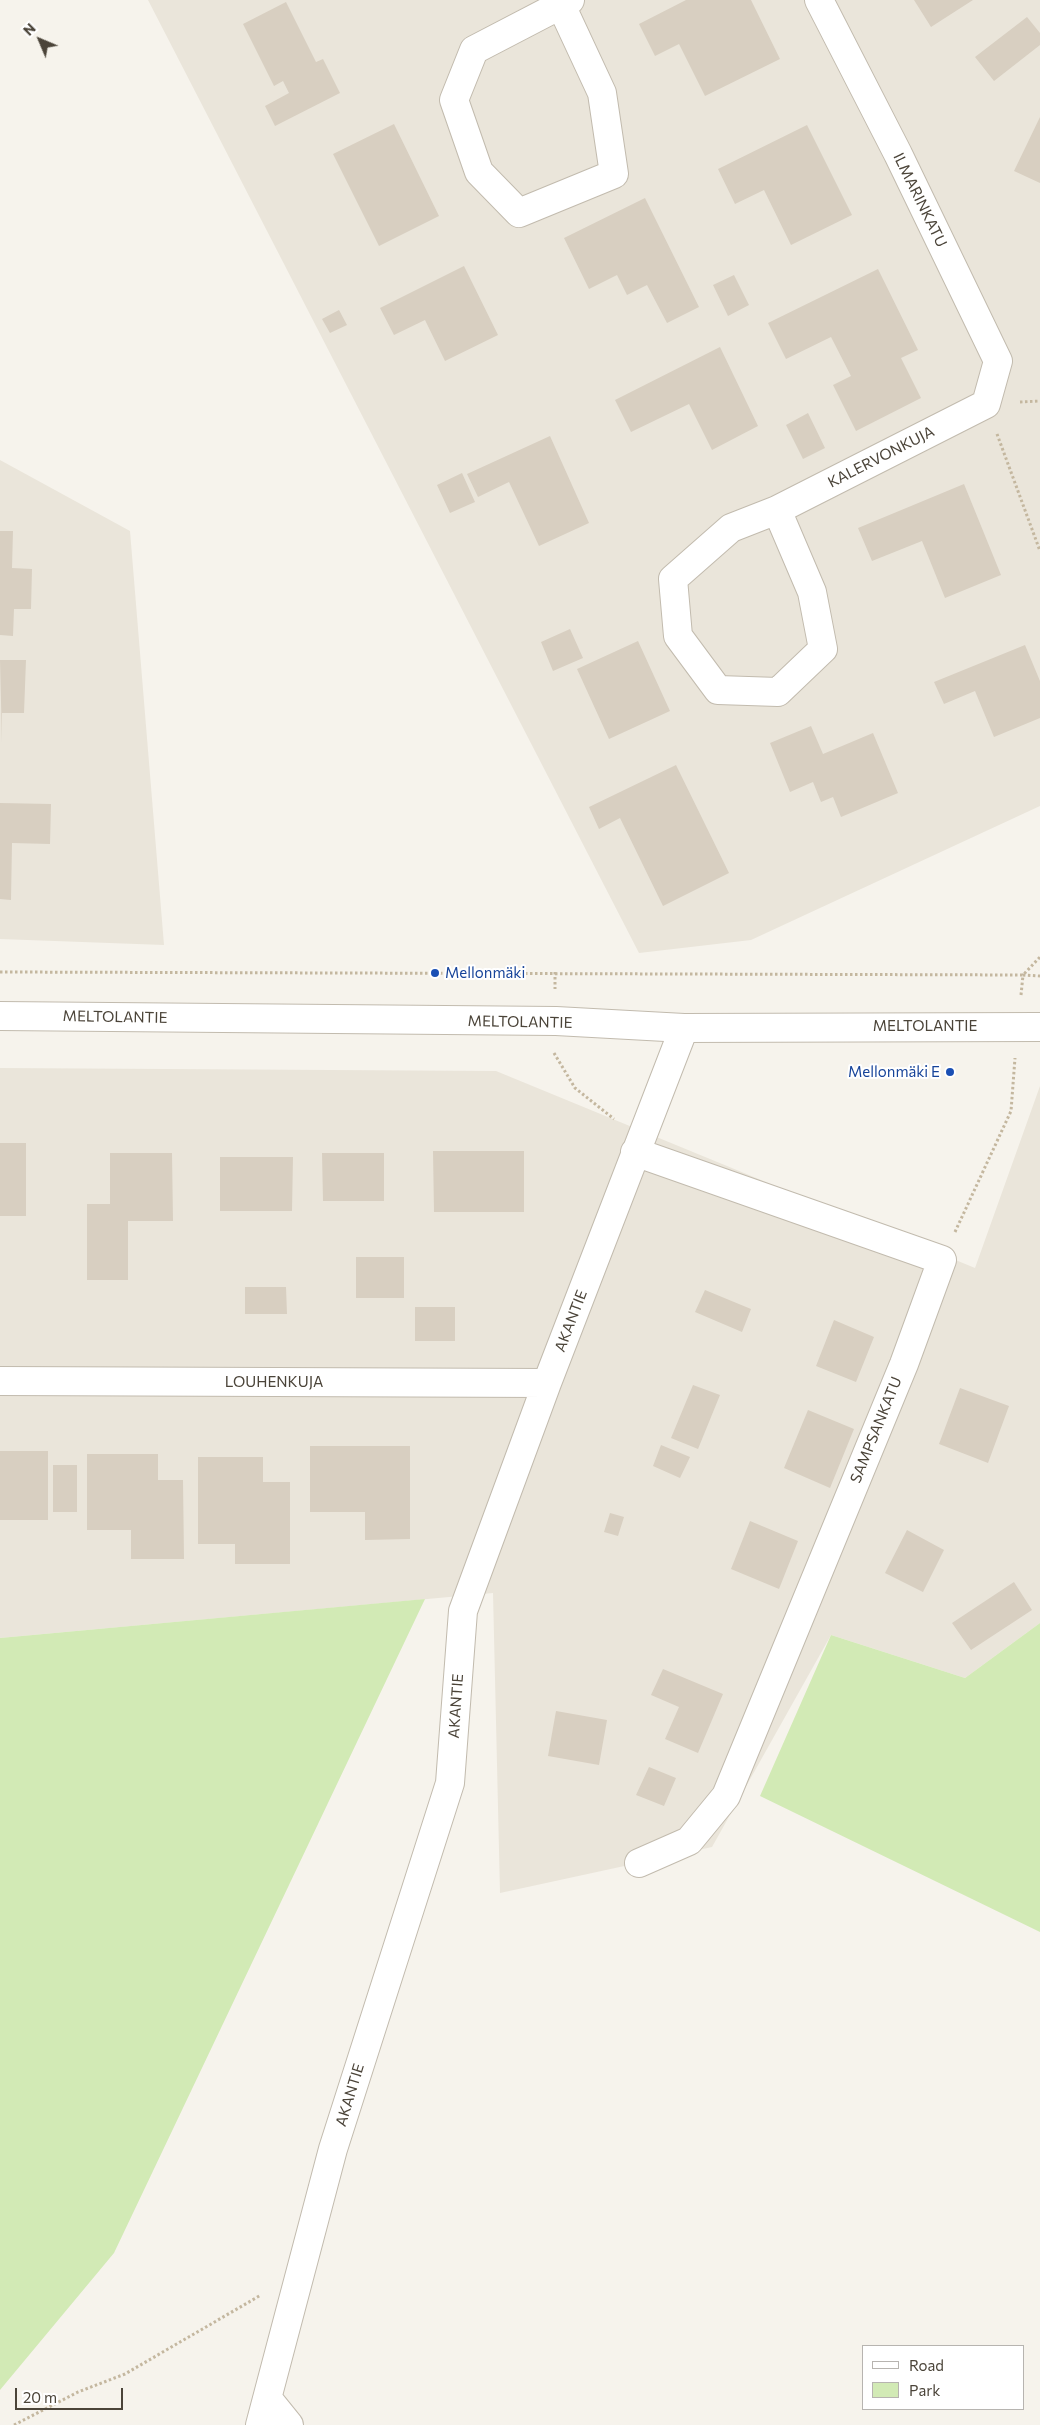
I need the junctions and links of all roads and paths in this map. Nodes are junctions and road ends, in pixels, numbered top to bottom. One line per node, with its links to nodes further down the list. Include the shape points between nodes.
1 (819, 0): 3 (street, ILMARINKATU, via 998,361)
2 (566, 2): 2 (street, via 474,50 454,100 479,172 519,213 614,174 602,93)
3 (986, 404): 4 (street, KALERVONKUJA); 5 (path)
4 (777, 510): 4 (street, KALERVONKUJA, via 731,528 673,579 678,636 718,690 778,692 823,649 812,592)
5 (1040, 551)
6 (1040, 958): 9 (path)
7 (0, 972): 8 (path)
8 (555, 972): 9 (path); 12 (path)
9 (1023, 976): 10 (path); 13 (path)
10 (1040, 976)
11 (0, 1016): 12 (street, MELTOLANTIE)
12 (556, 1022): 14 (street, MELTOLANTIE); 15 (path, via 554,1054 575,1088 612,1116)
13 (1029, 1026): 14 (street, MELTOLANTIE); 16 (path, via 1011,1111)
14 (684, 1028): 15 (street, AKANTIE)
15 (635, 1152): 16 (street); 18 (street, AKANTIE)
16 (942, 1260): 19 (street, SAMPSANKATU, via 904,1364 726,1796 689,1841)
17 (0, 1380): 18 (street, LOUHENKUJA)
18 (547, 1383): 20 (street, AKANTIE, via 463,1611 450,1783 333,2149)
19 (639, 1863)
20 (299, 2272): 21 (street, AKANTIE); 22 (path, via 125,2374 78,2392)
21 (268, 2399): 23 (street, AKANTIE); 24 (street)
22 (14, 2425)
23 (260, 2425)
24 (289, 2425)

